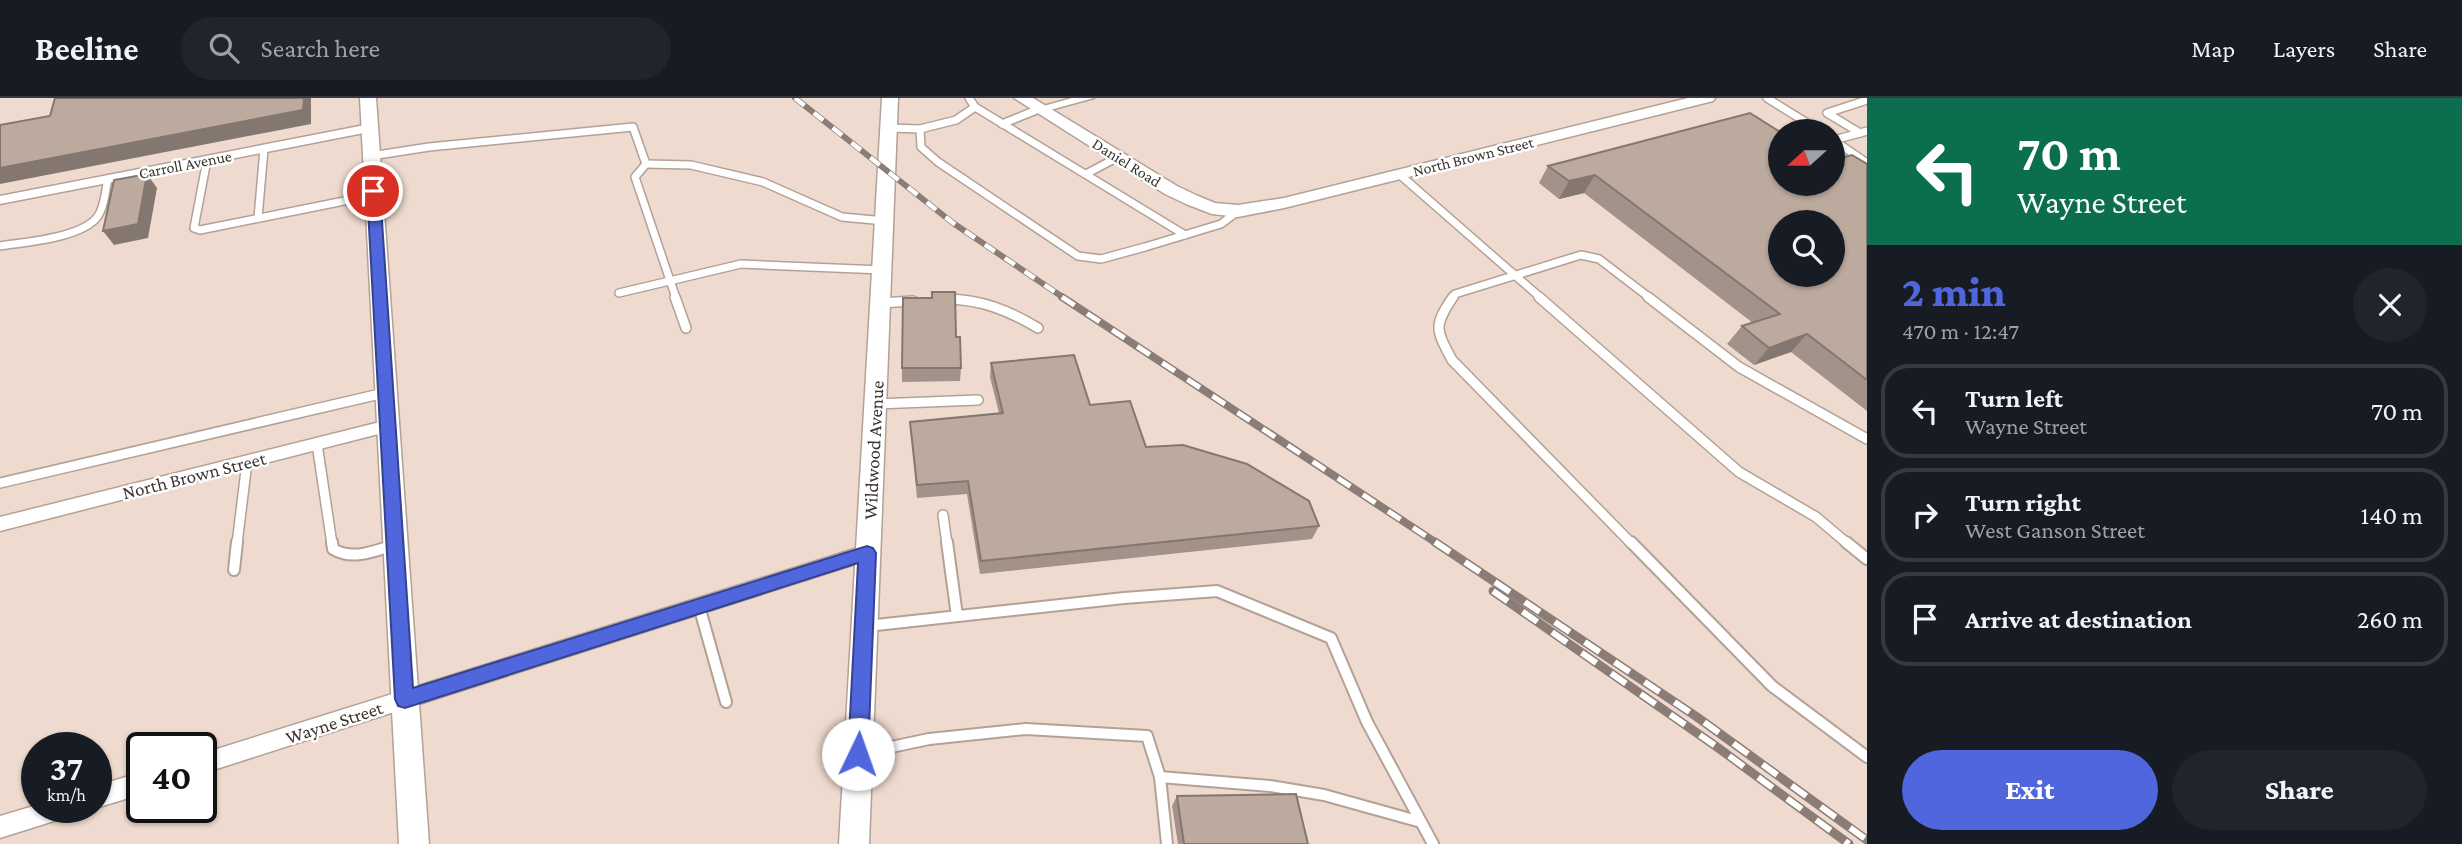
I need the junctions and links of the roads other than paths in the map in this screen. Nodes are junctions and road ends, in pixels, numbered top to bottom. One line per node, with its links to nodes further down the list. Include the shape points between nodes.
1 (368, 98): 14 (street)
2 (890, 98): 15 (street, Wildwood Avenue)
3 (969, 98): 10 (lane)
4 (1022, 98): 11 (street, Daniel Road)
5 (1088, 98): 9 (street)
6 (1767, 98): 12 (lane)
7 (1700, 99): 27 (street, North Brown Street)
8 (1867, 100): 17 (lane, via 1827,113)
9 (1064, 101): 11 (street)
10 (975, 107): 13 (lane); 16 (lane, via 956,120)
11 (1039, 109): 13 (lane); 22 (street, Daniel Road)
12 (1801, 119)
13 (1002, 124): 26 (lane)
14 (370, 128): 20 (street, Carroll Avenue); 21 (street)
15 (889, 128): 16 (lane); 33 (street, Wildwood Avenue)
16 (920, 130): 34 (lane, via 921,147 938,162 1078,256 1101,258)
17 (1863, 132): 18 (lane)
18 (1845, 137)
19 (1845, 148): 24 (lane)
20 (264, 149): 23 (street, Carroll Avenue); 32 (lane)
21 (371, 156): 25 (lane, via 633,127); 29 (street)
22 (1118, 157): 26 (lane); 31 (street, Daniel Road, via 1192,200)
23 (207, 160): 28 (street, Carroll Avenue); 32 (lane, via 194,228)
24 (1867, 162)
25 (646, 164): 33 (lane, via 691,165 763,183 842,217); 38 (lane, via 635,177)
26 (1086, 174): 34 (lane)
27 (1399, 174): 31 (street, North Brown Street); 37 (lane)
28 (108, 179): 30 (street, Carroll Avenue); 35 (lane, via 99,215 91,225)
29 (374, 195): 32 (lane); 45 (street)
30 (0, 200)
31 (1238, 211): 34 (lane, via 1221,224)
32 (258, 218)
33 (885, 220): 36 (street, Wildwood Avenue)
34 (1185, 235)
35 (0, 246)
36 (882, 270): 38 (lane, via 741,264); 42 (street, Wildwood Avenue)
37 (1511, 275): 49 (lane, via 1581,254 1599,259 1739,367); 57 (lane, via 1739,472 1816,517); 65 (lane, via 1455,294 1440,316 1437,332 1452,360 1772,686)
38 (670, 281): 39 (lane); 43 (lane)
39 (620, 293)
40 (933, 300): 44 (lane, via 985,302 1008,309)
41 (919, 301): 42 (lane)
42 (880, 303): 47 (street, Wildwood Avenue)
43 (686, 328)
44 (1038, 328)
45 (386, 393): 48 (street); 52 (lane)
46 (978, 400): 47 (lane)
47 (875, 404): 56 (street, Wildwood Avenue)
48 (388, 426): 50 (street, North Brown Street); 55 (street)
49 (1867, 439)
50 (317, 444): 51 (street, North Brown Street); 55 (lane, via 333,549 349,556)
51 (247, 461): 54 (street, North Brown Street); 58 (lane)
52 (0, 483)
53 (943, 515): 60 (lane)
54 (0, 524)
55 (395, 545): 62 (street)
56 (867, 553): 59 (street, Wayne Street); 61 (street, Wildwood Avenue)
57 (1867, 559)
58 (234, 570)
59 (699, 606): 62 (street, Wayne Street); 63 (lane)
60 (957, 616): 61 (lane); 69 (lane, via 1217,591 1331,638 1367,722)
61 (864, 626): 64 (street, Wildwood Avenue)
62 (405, 699): 66 (street, Wayne Street); 71 (street)
63 (726, 702)
64 (858, 754): 67 (lane, via 929,739 1026,729 1147,736); 72 (street, Wildwood Avenue)
65 (1867, 757)
66 (217, 759)
67 (1160, 777): 69 (lane, via 1324,795); 73 (lane)
68 (21, 821): 70 (street)
69 (1421, 822): 74 (lane)
70 (0, 827)
71 (414, 844)
72 (854, 844)
73 (1167, 844)
74 (1433, 844)

